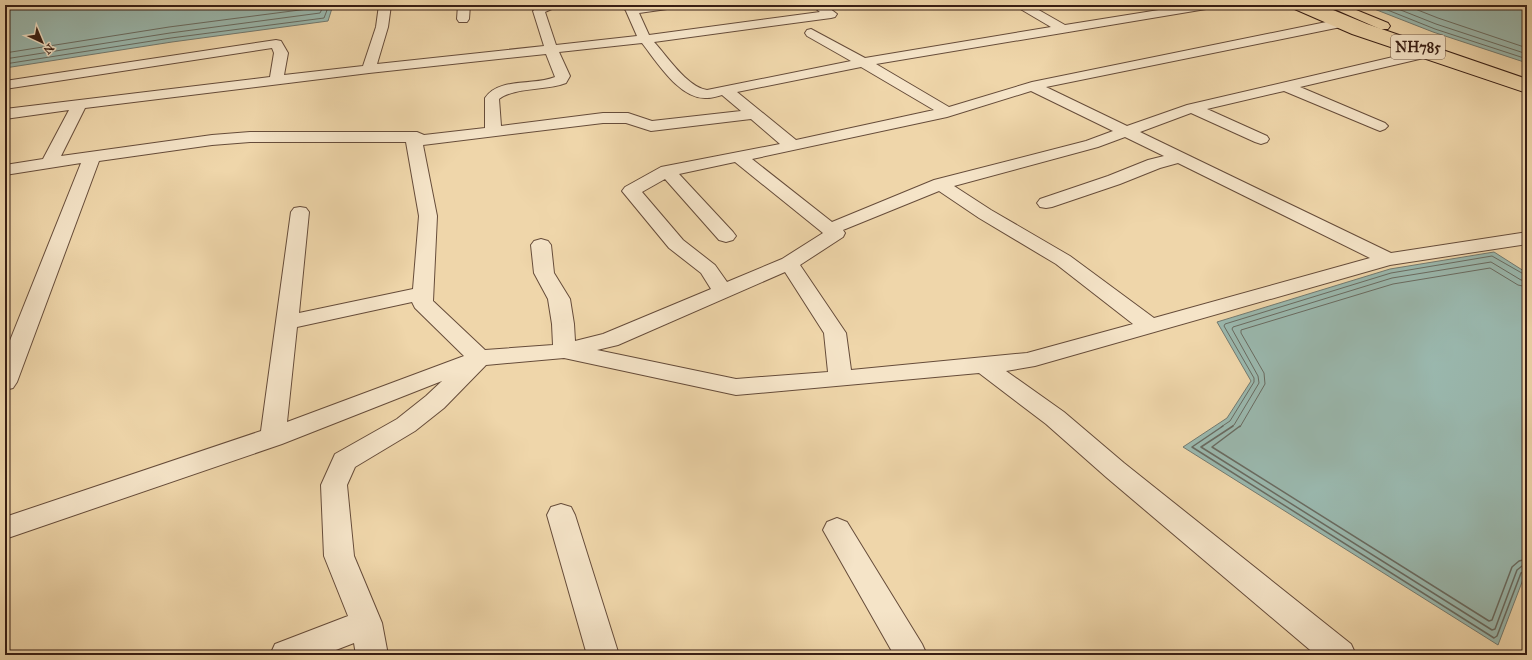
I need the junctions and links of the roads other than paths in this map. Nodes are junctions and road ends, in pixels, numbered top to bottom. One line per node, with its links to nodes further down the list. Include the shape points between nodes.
1 (385, 5): 25 (street, via 382,27)
2 (464, 5): 14 (street)
3 (552, 5): 22 (street, via 539,11)
4 (674, 5): 13 (street)
5 (817, 5): 20 (street, via 831,14)
6 (1021, 5): 17 (street)
7 (1212, 5): 17 (street)
8 (1294, 5): 15 (main road)
9 (1311, 5): 28 (main road, NH785, via 1370,29)
10 (1323, 5): 26 (main road, NH785, via 1403,36)
11 (1334, 5): 21 (main road, via 1365,19)
12 (1344, 5): 16 (main road)
13 (630, 8): 20 (street)
14 (463, 19)
15 (1336, 24): 23 (main road); 30 (street)
16 (1398, 26)
17 (1064, 29): 24 (street)
18 (1412, 31): 21 (main road)
19 (812, 33): 24 (street)
20 (645, 39): 22 (street); 33 (street, via 690,89 702,94)
21 (1437, 44): 26 (main road)
22 (551, 49): 25 (street); 40 (street, via 563,76 561,80 495,94 492,98)
23 (1423, 54): 31 (street); 32 (main road)
24 (864, 62): 33 (street); 36 (street)
25 (369, 69): 27 (street)
26 (1527, 76)
27 (276, 80): 29 (street, via 281,53 276,44); 34 (street)
28 (1527, 84)
29 (5, 85)
30 (1032, 86): 36 (street); 41 (street)
31 (1287, 87): 35 (street); 39 (street)
32 (1527, 89)
33 (725, 90): 38 (street)
34 (79, 104): 37 (street); 48 (street)
35 (1192, 108): 41 (street); 42 (street)
36 (947, 112): 44 (street)
37 (5, 114)
38 (752, 114): 40 (street, via 652,126 628,118 603,118); 44 (street)
39 (1380, 126)
40 (493, 132): 43 (street)
41 (1127, 132): 47 (street); 51 (street, via 1092,144)
42 (1260, 139)
43 (414, 141): 45 (street, via 417,137 250,137); 61 (street, via 428,216)
44 (793, 146): 46 (street)
45 (92, 157): 48 (street); 68 (street)
46 (740, 158): 50 (street); 54 (street)
47 (1178, 158): 52 (street, via 1154,164); 58 (street)
48 (49, 163): 49 (street)
49 (5, 170)
50 (668, 171): 55 (street); 60 (street, via 631,191 676,244 708,269)
51 (940, 184): 54 (street); 63 (street, via 1063,260)
52 (1046, 203)
53 (300, 212): 62 (street)
54 (830, 228): 59 (street, via 836,234)
55 (726, 236)
56 (1527, 238): 58 (street)
57 (541, 245): 64 (street, via 544,273 559,299)
58 (1388, 259): 63 (street)
59 (790, 263): 60 (street); 67 (street, via 835,333)
60 (723, 291): 64 (street, via 610,340)
61 (422, 293): 62 (street); 65 (street, via 422,303)
62 (287, 322): 69 (street)
63 (1150, 326): 66 (street, via 1027,361)
64 (564, 351): 65 (street); 67 (street, via 736,387)
65 (480, 358): 69 (street); 73 (street, via 435,402 406,425 344,461 341,467 334,485 339,556)
66 (983, 365): 67 (street); 78 (street, via 1055,418)
67 (840, 379)
68 (5, 382)
69 (273, 437): 71 (street)
70 (561, 515): 76 (street)
71 (5, 528)
72 (837, 530): 77 (street)
73 (366, 623): 74 (street); 75 (street)
74 (286, 655)
75 (372, 655)
76 (603, 655)
77 (911, 655)
78 (1340, 655)

